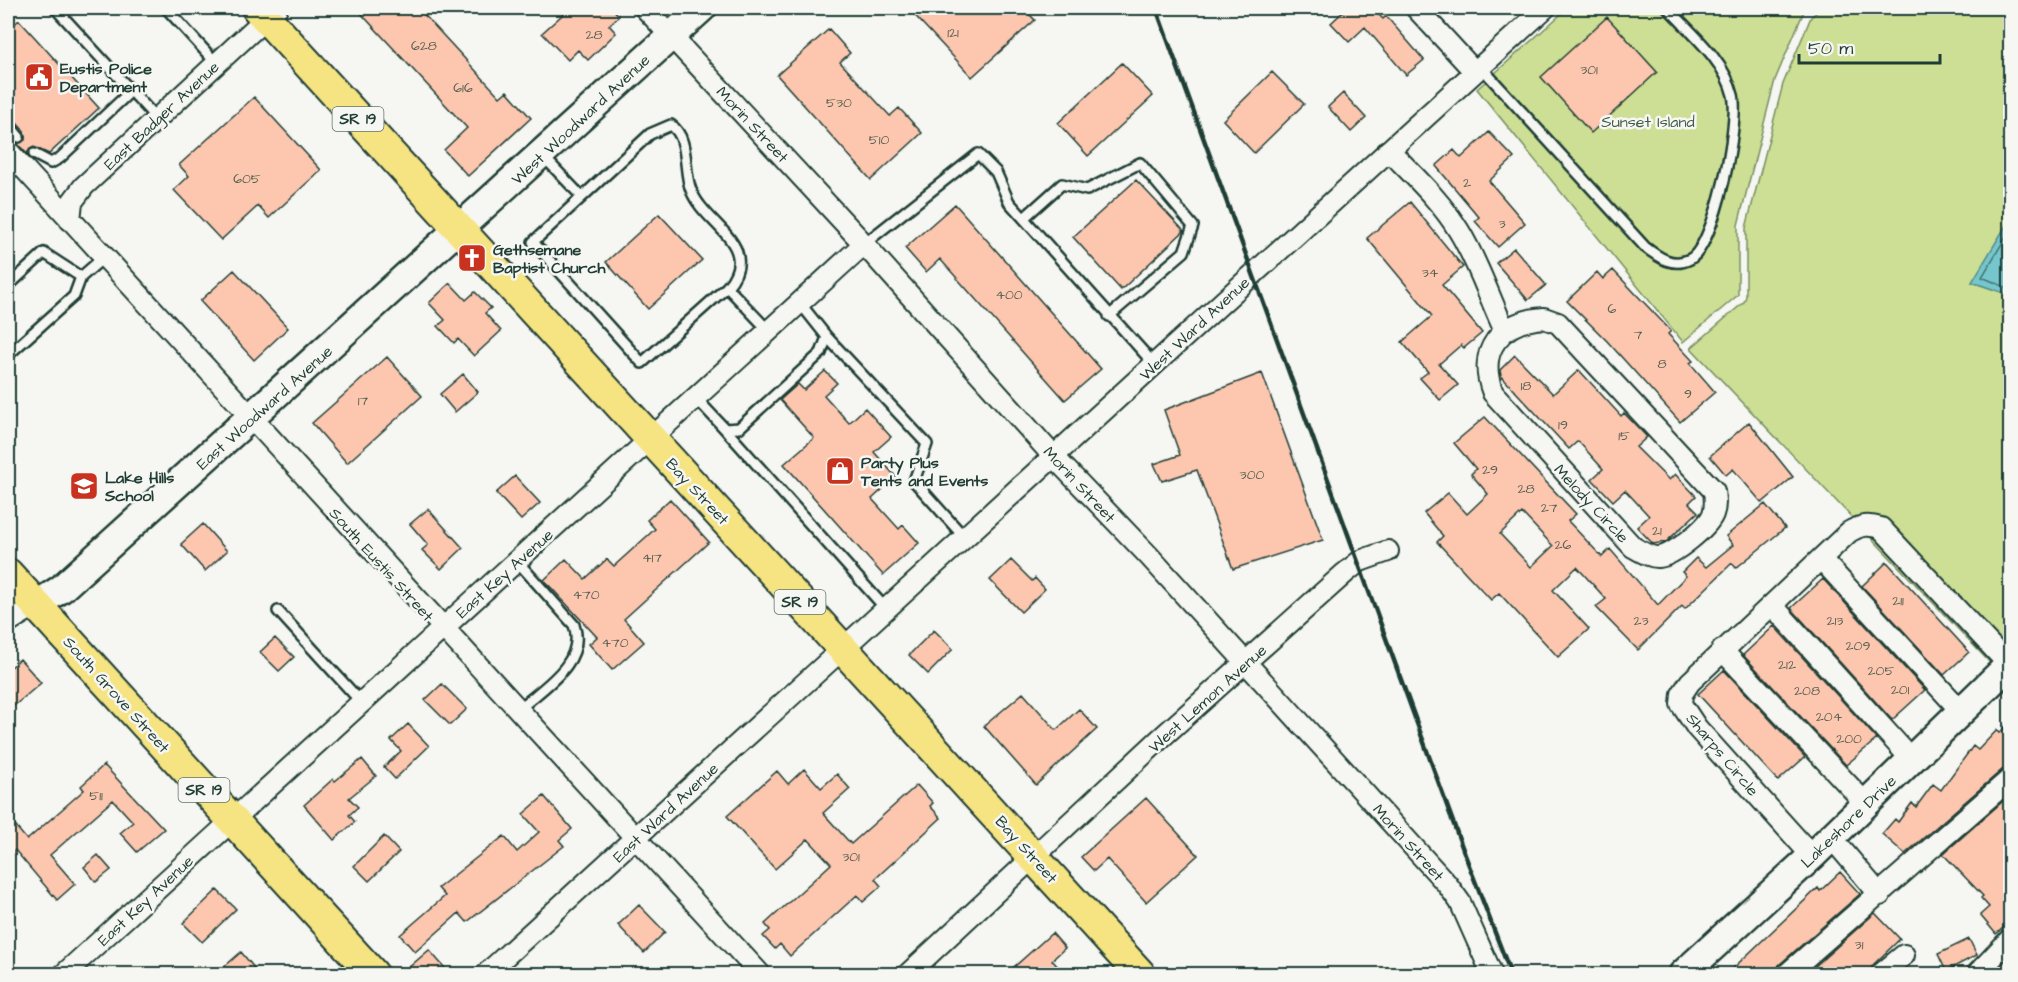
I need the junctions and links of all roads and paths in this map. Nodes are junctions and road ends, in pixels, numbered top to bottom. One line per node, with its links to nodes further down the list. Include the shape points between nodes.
1 (55, 8): 12 (lane)
2 (166, 8): 10 (lane)
3 (645, 8): 9 (street, Morin Street)
4 (702, 8): 9 (street, West Woodward Avenue)
5 (1416, 8): 11 (street)
6 (1545, 8): 11 (street, West Ward Avenue)
7 (1668, 8): 11 (lane, via 1723,71 1733,95 1734,124 1727,163 1707,236 1699,252 1690,259 1661,260 1645,247)
8 (267, 11): 10 (street, East Badger Avenue); 22 (main road, Bay Street / SR 19)
9 (671, 35): 18 (street, West Woodward Avenue); 23 (street, Morin Street)
10 (217, 64): 13 (street, East Badger Avenue)
11 (1478, 70): 16 (street, West Ward Avenue)
12 (131, 91): 13 (lane); 17 (lane, via 60,158 51,163)
13 (157, 119): 21 (street, East Badger Avenue, via 84,186 72,202)
14 (8, 124): 15 (lane)
15 (13, 144): 21 (street, South Eustis Street)
16 (1389, 150): 30 (street, via 1458,229); 34 (street, West Ward Avenue)
17 (34, 154)
18 (541, 154): 19 (lane); 22 (street, West Woodward Avenue)
19 (582, 197): 27 (lane, via 650,134 671,125 682,140 692,193 738,252 739,268); 27 (lane, via 533,242 642,363)
20 (1024, 218): 23 (lane, via 1009,202 996,172 978,154); 29 (lane); 29 (lane, via 1062,184 1087,189 1140,163 1193,225 1184,252)
21 (70, 220): 24 (street, South Eustis Street)
22 (459, 230): 36 (street, East Woodward Avenue); 38 (main road, Bay Street / SR 19)
23 (864, 244): 28 (street, East Key Avenue); 39 (street, Morin Street)
24 (104, 257): 25 (lane); 36 (street, South Eustis Street)
25 (81, 277): 26 (lane, via 44,253); 33 (lane, via 74,296)
26 (8, 286)
27 (727, 287): 31 (lane)
28 (800, 303): 31 (street, East Key Avenue); 32 (lane)
29 (1109, 316): 34 (lane)
30 (1504, 329): 30 (street, Melody Circle, via 1533,319 1558,323 1713,491 1716,504 1709,521 1673,552 1660,557 1633,547 1493,393 1487,363)
31 (769, 331): 35 (street, East Key Avenue)
32 (827, 337): 37 (lane, via 821,353 739,428); 40 (lane, via 927,444 914,482)
33 (8, 355)
34 (1154, 364): 39 (street, West Ward Avenue)
35 (696, 398): 37 (lane); 38 (street, East Key Avenue)
36 (250, 419): 45 (street, East Woodward Avenue, via 61,589); 50 (street, South Eustis Street)
37 (725, 429): 47 (lane)
38 (651, 439): 43 (street, East Key Avenue); 51 (main road, Bay Street / SR 19)
39 (1054, 457): 40 (street, West Ward Avenue); 53 (street, Morin Street)
40 (965, 538): 47 (street, West Ward Avenue)
41 (1388, 551): 53 (street, West Lemon Avenue, via 1360,561)
42 (1822, 560): 46 (street, Sharps Circle); 54 (street, Sharps Circle, via 1861,525 1881,528); 57 (street)
43 (517, 561): 50 (street, East Key Avenue); 56 (lane, via 574,625 577,637 570,663)
44 (8, 574): 45 (main road, South Grove Street / SR 19)
45 (36, 604): 49 (street, East Woodward Avenue); 61 (main road, South Grove Street / SR 19)
46 (1773, 606): 52 (street, Sharps Circle); 58 (street)
47 (886, 609): 51 (street, West Ward Avenue)
48 (278, 611): 55 (lane)
49 (8, 622)
50 (442, 630): 55 (street, East Key Avenue); 56 (street, South Eustis Street)
51 (843, 648): 62 (street, East Ward Avenue); 64 (main road, Bay Street / SR 19)
52 (1722, 650): 60 (street); 63 (street, Sharps Circle, via 1690,682 1681,704 1697,728)
53 (1247, 663): 64 (street, West Lemon Avenue); 74 (street, Morin Street, via 1447,884 1460,902)
54 (2010, 664): 57 (street, Lakeshore Drive)
55 (362, 702): 61 (street, East Key Avenue)
56 (517, 711): 62 (street, South Eustis Street)
57 (1962, 712): 58 (street, Lakeshore Drive)
58 (1912, 760): 60 (street, Lakeshore Drive)
59 (2010, 779): 65 (street)
60 (1866, 804): 63 (street, Lakeshore Drive)
61 (232, 820): 68 (street, East Key Avenue); 69 (main road, South Grove Street / SR 19)
62 (635, 840): 70 (street, East Ward Avenue); 71 (street, South Eustis Street)
63 (1822, 846): 65 (street, Sharps Circle); 75 (street, Lakeshore Drive)
64 (1034, 857): 72 (street, West Lemon Avenue); 73 (main road, Bay Street / SR 19)
65 (1880, 895): 76 (street)
66 (2010, 939): 78 (street)
67 (1904, 955): 77 (street)
68 (64, 975)
69 (373, 975)
70 (486, 975)
71 (760, 975)
72 (908, 975)
73 (1140, 975)
74 (1492, 975)
75 (1683, 975)
76 (1787, 975)
77 (1881, 975)
78 (1977, 975)

